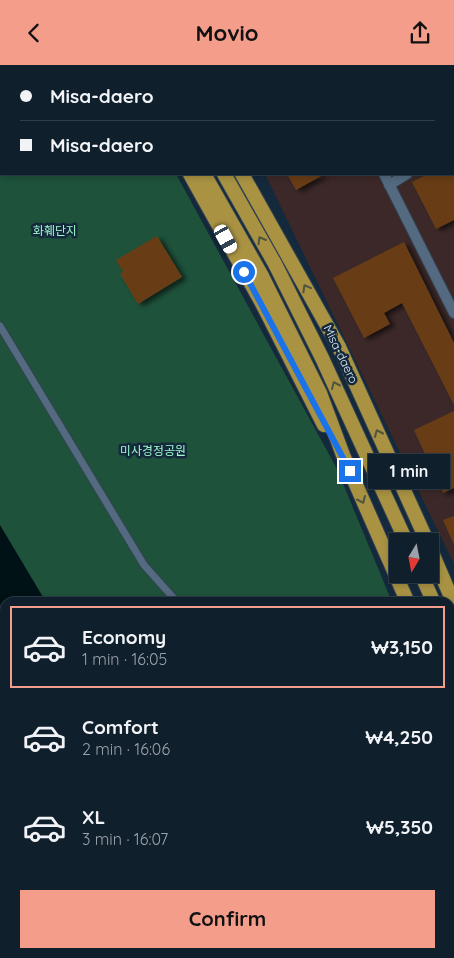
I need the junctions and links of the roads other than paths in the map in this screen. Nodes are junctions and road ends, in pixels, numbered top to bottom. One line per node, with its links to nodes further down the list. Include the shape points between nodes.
1 (191, 175): 10 (main road)
2 (205, 175): 10 (main road, via 262,276 320,393)
3 (225, 175): 11 (main road, Misa-daero, one-way to 3, via 322,358 275,264)
4 (243, 175): 12 (main road, Misa-daero, one-way to 4, via 339,347)
5 (384, 175): 7 (street)
6 (405, 175): 7 (street)
7 (389, 185): 8 (street)
8 (454, 313)
9 (0, 326): 15 (lane, via 144,565)
10 (342, 455): 16 (main road, one-way to 16)
11 (402, 533)
12 (423, 533)
13 (439, 570): 18 (main road)
14 (424, 583): 17 (main road)
15 (173, 597)
16 (405, 597)
17 (431, 597)
18 (451, 597)

